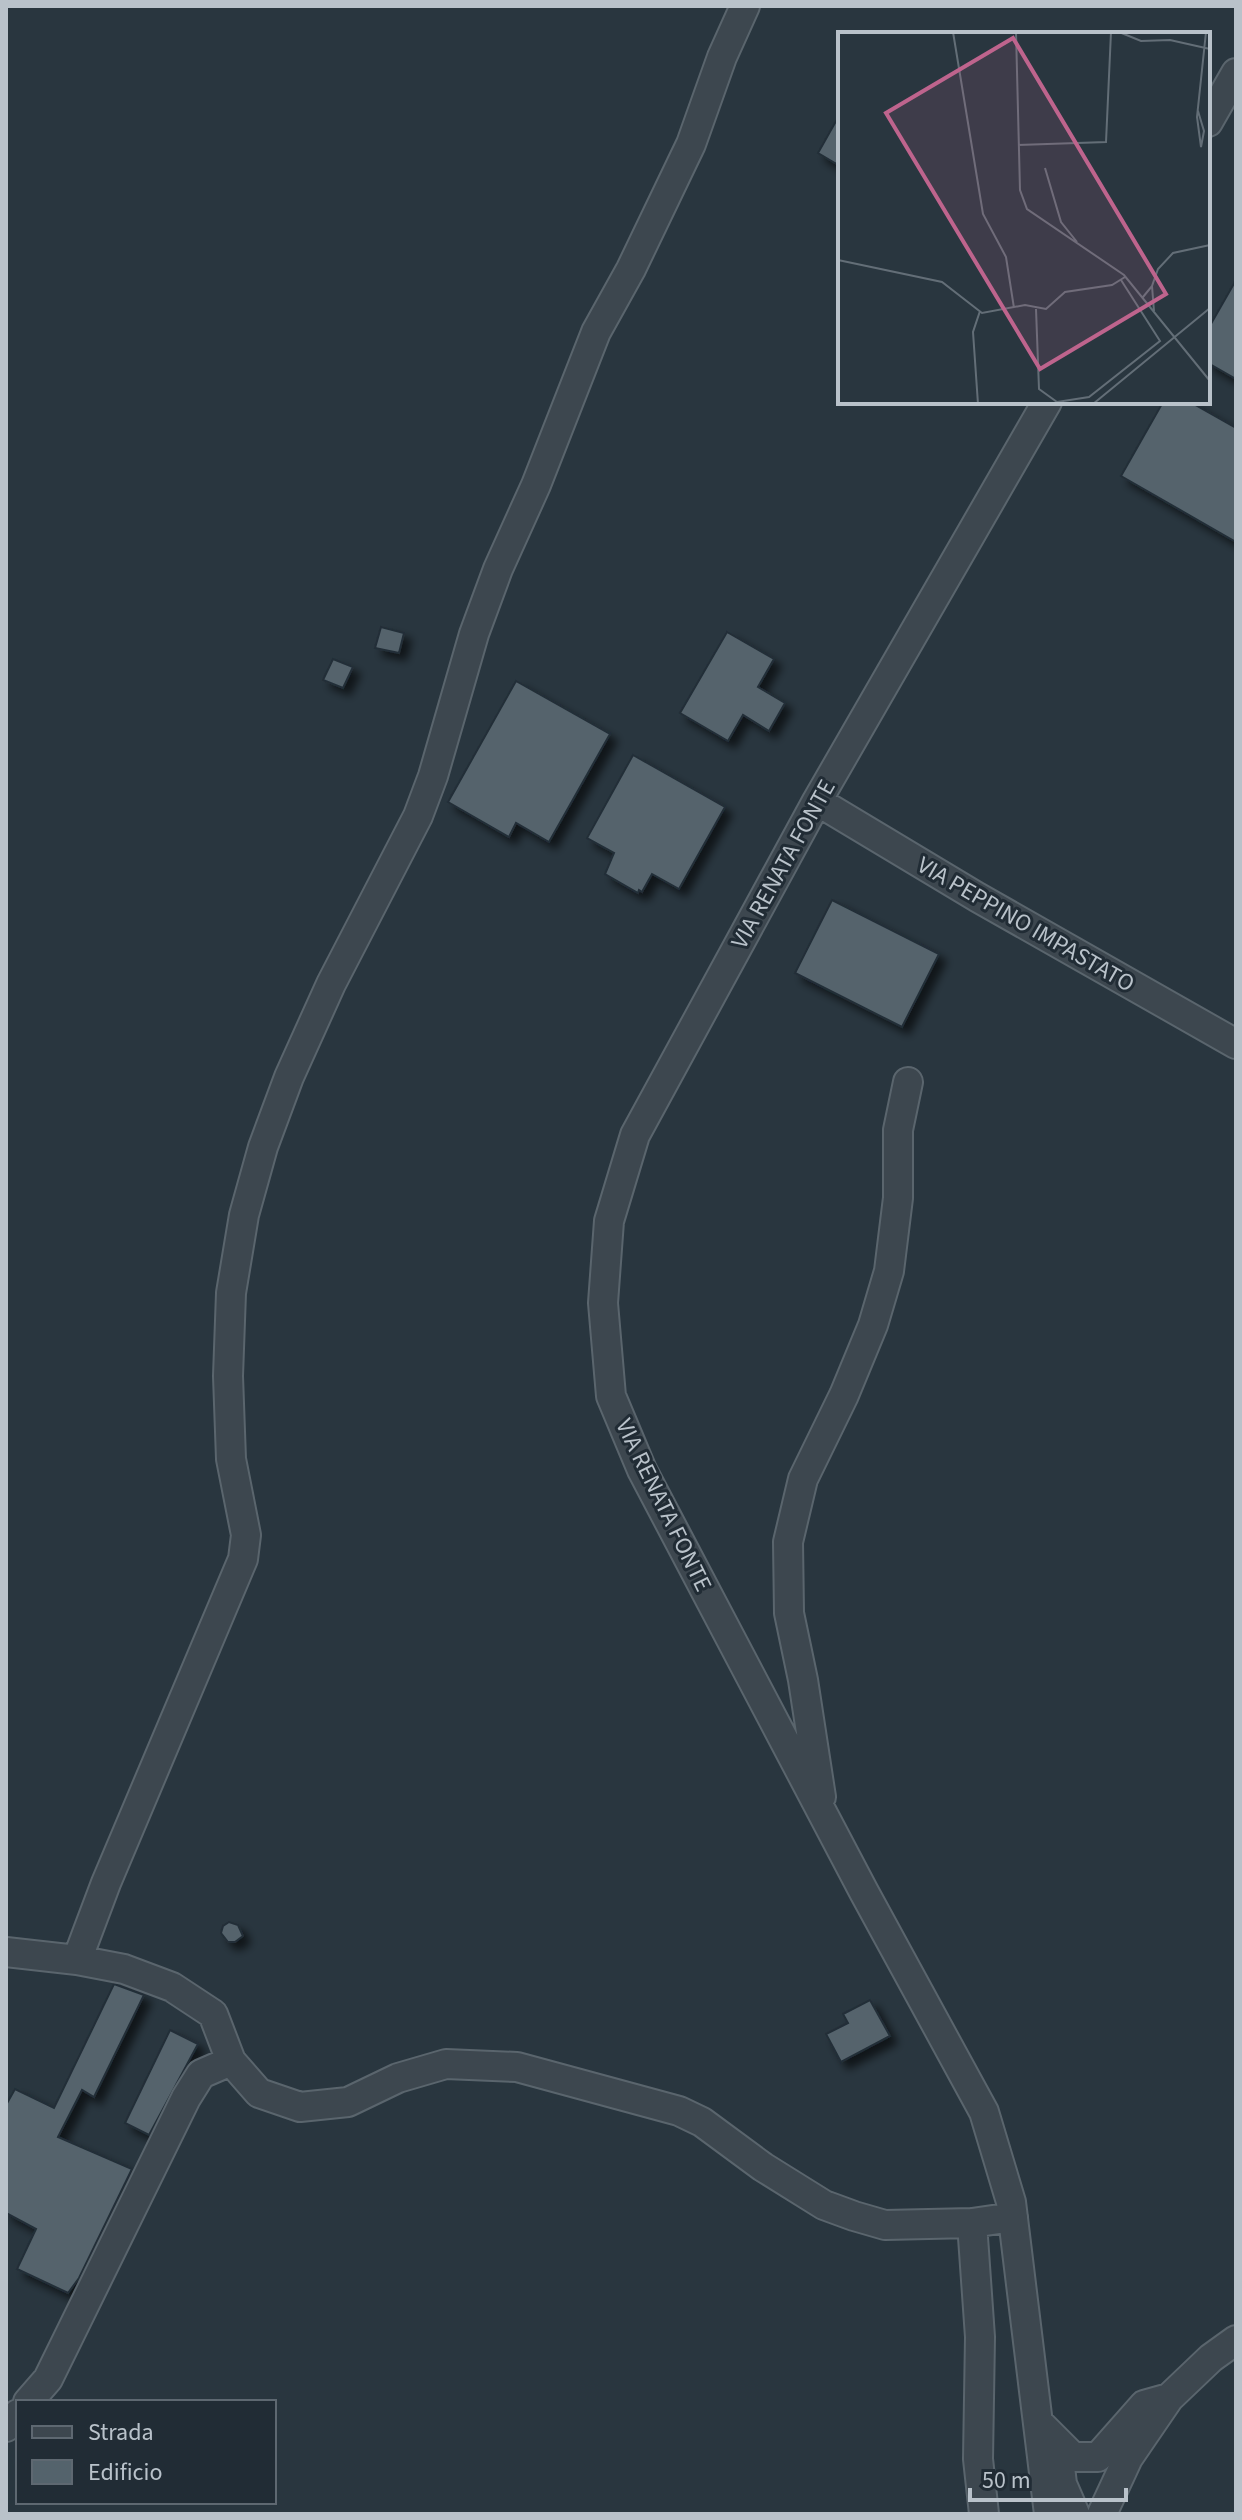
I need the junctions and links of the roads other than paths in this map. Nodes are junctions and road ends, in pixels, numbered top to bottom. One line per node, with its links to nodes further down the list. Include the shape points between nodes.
1 (745, 6): 10 (street, via 691,144 596,332 498,569 418,816 331,984 263,1147 244,1215 231,1293 231,1459 246,1535 243,1559)
2 (1236, 73): 3 (street)
3 (1210, 118)
4 (1046, 404): 5 (street, VIA RENATA FONTE)
5 (817, 801): 6 (street, VIA PEPPINO IMPASTATO); 8 (street, VIA RENATA FONTE, via 635,1135 609,1221 603,1303 611,1396 642,1470)
6 (1236, 1044)
7 (908, 1082): 8 (street, via 898,1130 898,1198 889,1271 862,1353 803,1479 788,1542 789,1613)
8 (823, 1813): 12 (street, VIA RENATA FONTE, via 984,2112)
9 (6, 1952): 10 (street)
10 (77, 1960): 11 (street, via 124,1969 172,1987 213,2014)
11 (231, 2061): 13 (street, via 259,2093 300,2107 348,2102 398,2078 446,2064 517,2067 679,2111 824,2205 854,2216 885,2225); 16 (street, via 201,2074 186,2098 48,2379)
12 (1013, 2217): 13 (street); 17 (street, VIA RENATA FONTE)
13 (972, 2223): 18 (street)
14 (1236, 2340): 15 (street)
15 (1169, 2398): 17 (street, via 1144,2405 1098,2457 1073,2457); 21 (street, via 1128,2458)
16 (30, 2400)
17 (1047, 2432): 19 (street); 20 (street)
18 (984, 2514)
19 (1049, 2514)
20 (1075, 2514)
21 (1102, 2514)

